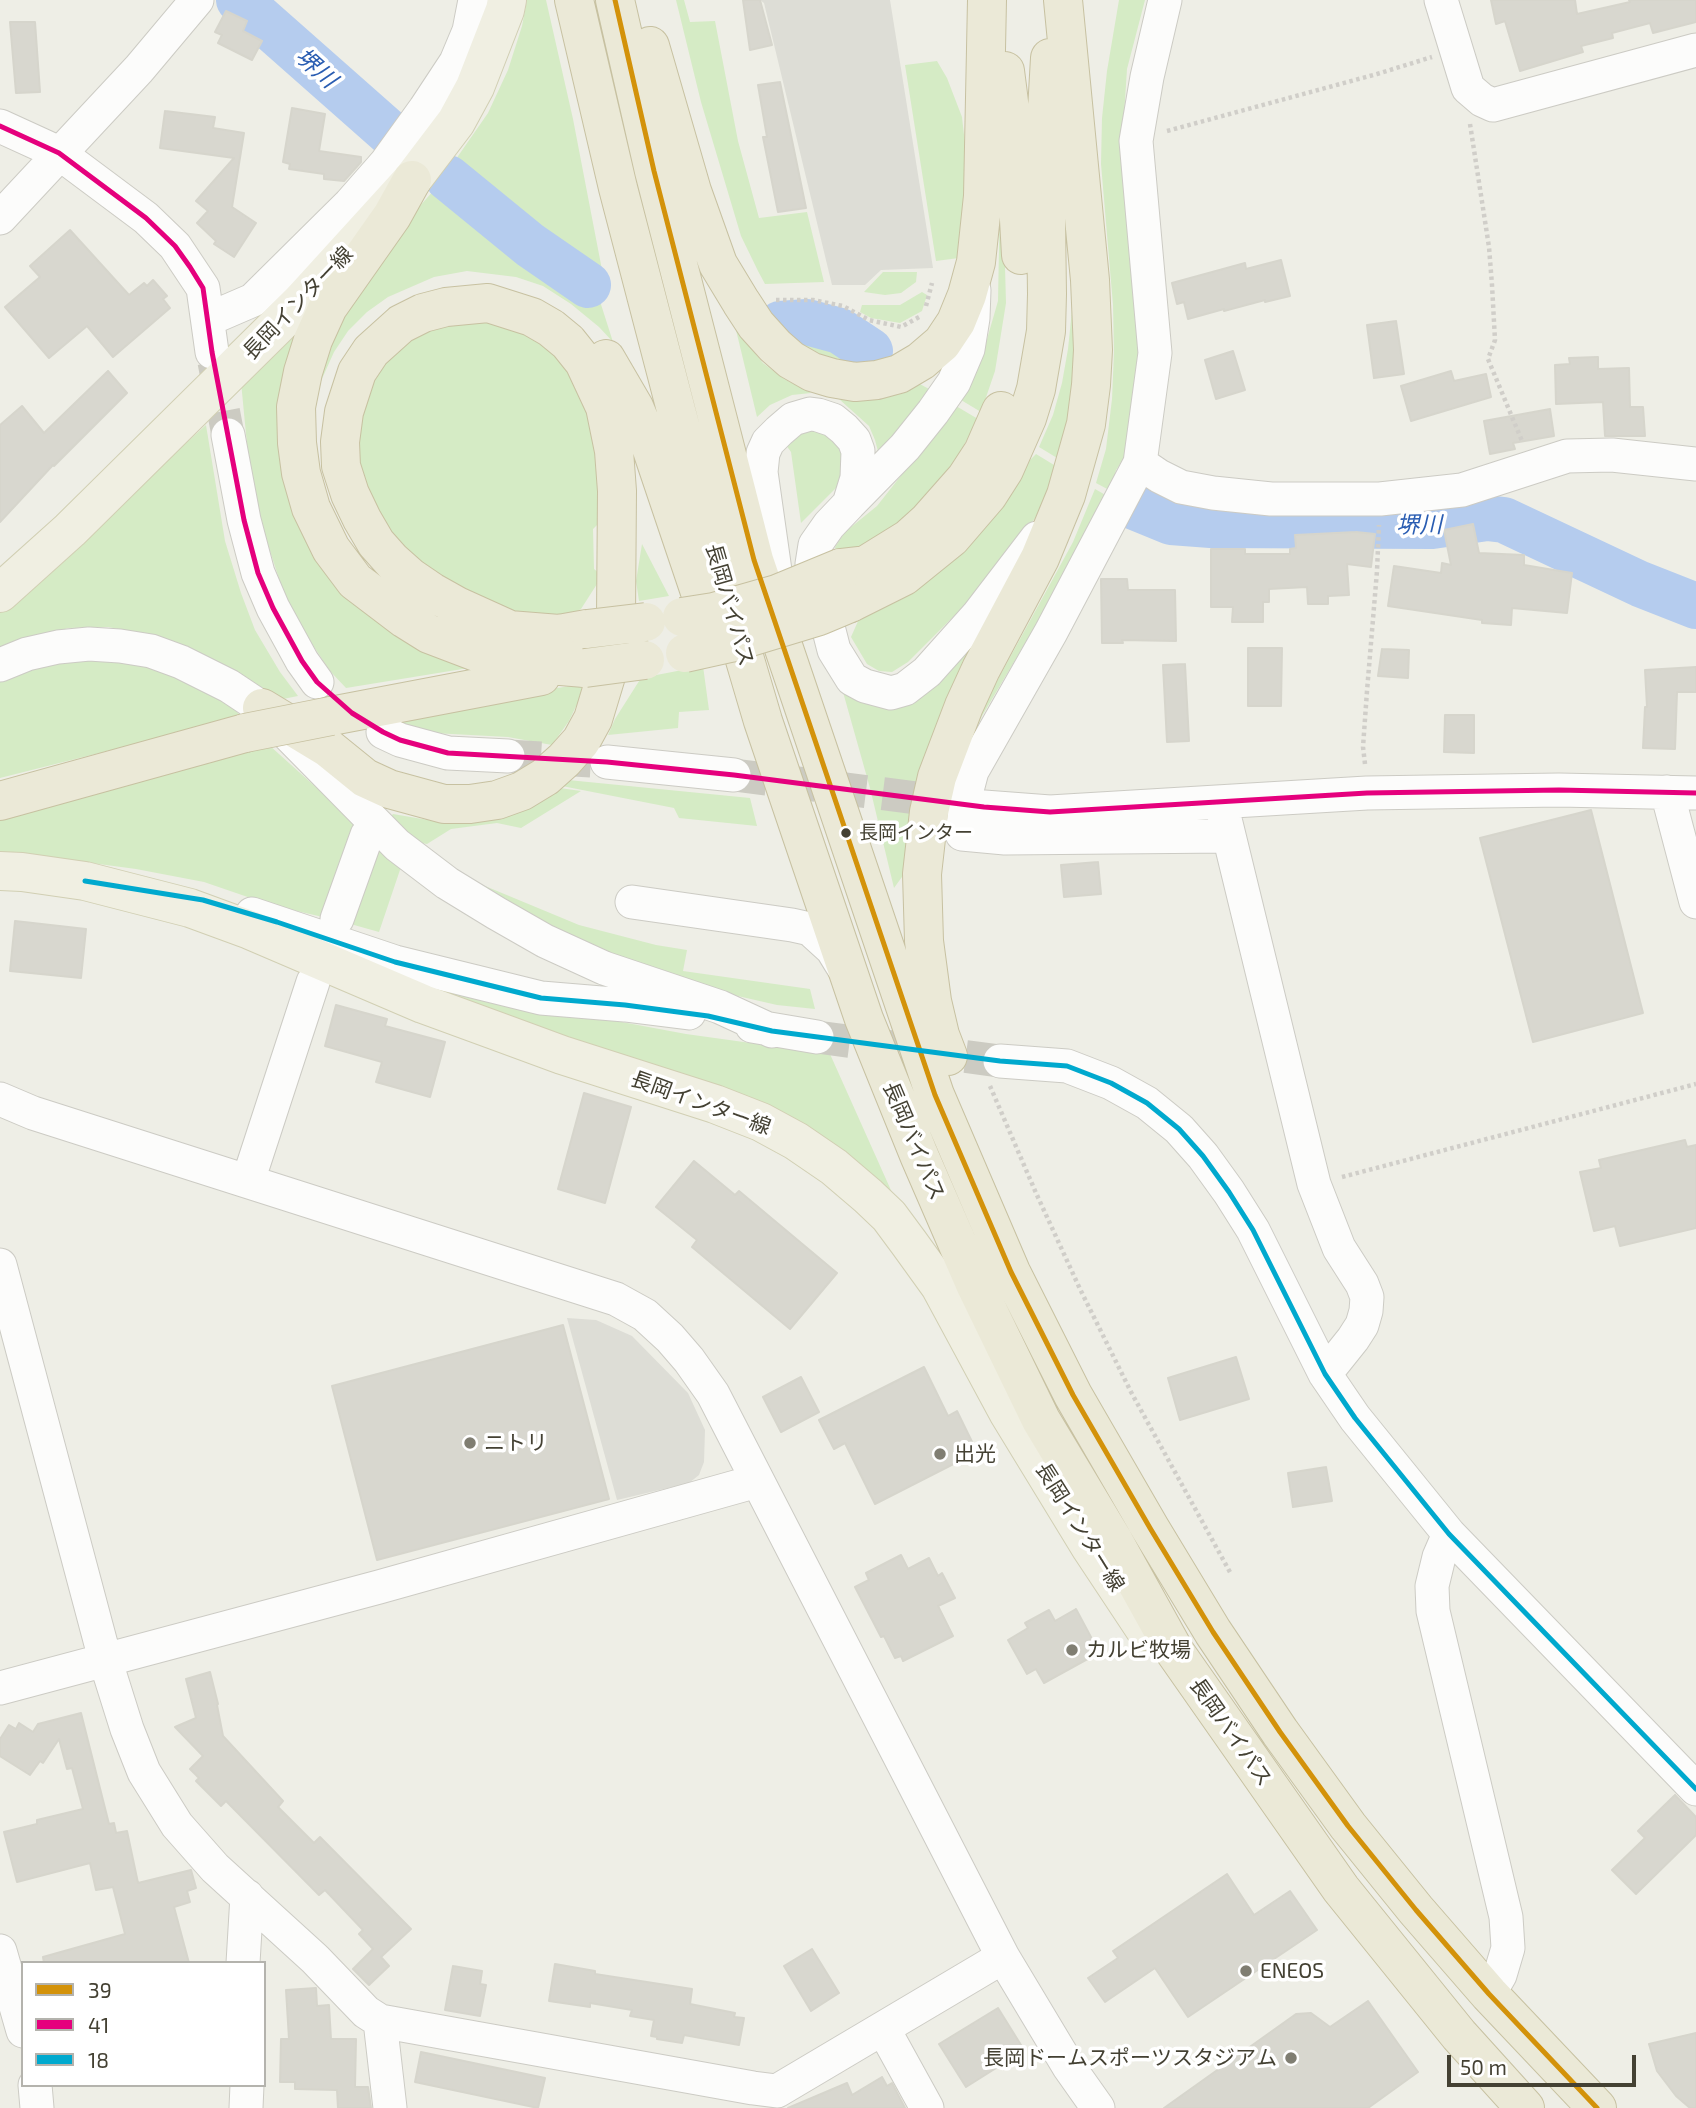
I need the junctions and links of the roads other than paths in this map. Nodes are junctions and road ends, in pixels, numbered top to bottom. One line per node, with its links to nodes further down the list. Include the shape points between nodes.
1 (197, 0): 15 (street)
2 (475, 0): 19 (street, via 456,61 386,163 253,300)
3 (507, 0): 16 (main road, 長岡インター線, via 475,86 456,122)
4 (574, 0): 43 (highway, 長岡バイパス, via 618,188 722,582 774,757)
5 (615, 0): 30 (highway, 長岡バイパス, via 730,471)
6 (637, 0): 18 (highway, via 718,264 756,325 775,346 802,366 832,378 855,382 899,374 942,343 956,322)
7 (988, 0): 18 (highway, via 983,196)
8 (997, 0): 26 (highway, via 1015,149 1021,277 1014,368 984,452 966,478 908,539 866,565)
9 (1053, 0): 26 (highway, via 1045,146 1046,331 1027,418 1004,470 951,538 904,576)
10 (1063, 0): 24 (highway, via 1093,350 1086,424)
11 (1165, 0): 22 (street, via 1136,141 1154,353)
12 (1441, 0): 13 (street, via 1468,88 1493,105)
13 (1696, 50)
14 (0, 126): 15 (street)
15 (59, 153): 17 (street); 19 (street, via 146,218 175,246 203,288)
16 (412, 180): 27 (main road, 長岡インター線, via 300,303); 32 (highway, via 328,307 303,372 296,407 297,443 311,508 331,549 355,581 429,634 500,660)
17 (0, 218)
18 (976, 262): 25 (street, via 968,349 954,382 905,447)
19 (209, 319): 20 (street)
20 (212, 352)
21 (228, 435): 33 (street, via 258,573)
22 (1140, 463): 23 (street, via 1181,487 1271,499 1424,496 1462,490 1567,456); 45 (street, via 972,771 962,834 1005,838)
23 (1696, 464)
24 (1066, 495): 25 (street, via 978,615 927,672 905,689 891,693 852,679 842,664 834,650 812,564 815,545); 63 (highway, via 1040,558 964,706 937,777 922,874 924,942 940,1035 976,1135 1094,1391)
25 (849, 504): 30 (street, via 857,478 858,451 839,425 810,414 793,419 768,442 761,472)
26 (845, 586): 29 (highway, bridge, via 819,615 730,643)
27 (0, 593)
28 (510, 631): 29 (highway, bridge); 34 (highway, via 432,592 392,561 362,519 341,466 344,412 364,362 401,324 446,307 488,303 551,328 584,362 605,407 617,491 616,616 593,719 581,741 545,777 497,800 470,804 444,804 389,789 365,778 328,748); 43 (highway, via 444,614 400,587 359,544 347,523 335,497 324,447 331,388 342,364 364,336 388,313 458,282 487,281 536,293 564,310 603,354 634,407 650,447 743,715 781,806)
29 (671, 631): 32 (highway, bridge, via 645,660)
30 (787, 660): 63 (highway, 長岡バイパス, via 940,1107 1011,1272 1073,1395)
31 (0, 665): 34 (street, via 27,654 89,644 151,651 229,685)
32 (585, 668): 33 (highway)
33 (324, 699): 34 (highway, bridge)
34 (254, 721): 40 (highway); 55 (street, via 397,845 467,895 545,941 604,968 720,1007)
35 (391, 746): 36 (street)
36 (508, 757)
37 (607, 762): 38 (street)
38 (734, 775)
39 (1681, 792): 41 (street, via 1367,793); 50 (street)
40 (0, 801)
41 (1222, 802): 42 (street, via 1050,812); 45 (street)
42 (984, 807)
43 (801, 830): 46 (highway, 長岡バイパス)
44 (367, 835): 51 (street)
45 (1228, 836): 61 (street, via 1314,1184 1339,1248 1367,1297 1362,1325)
46 (813, 867): 52 (street, via 809,916); 53 (highway, 長岡バイパス)
47 (0, 871): 48 (main road, 長岡インター線)
48 (85, 881): 55 (street, via 203,900 395,962 541,998 708,1016); 68 (main road, 長岡インター線, via 190,908 494,1030 715,1104 761,1122 834,1167 889,1216 940,1286 1008,1412 1202,1717 1261,1804)
49 (632, 902): 52 (street)
50 (1696, 902)
51 (337, 919)
52 (792, 925): 53 (street, via 810,929 832,949)
53 (848, 974): 68 (highway, 長岡バイパス, via 919,1155 1041,1420 1175,1652)
54 (313, 982): 59 (street)
55 (772, 1031): 56 (street)
56 (817, 1037)
57 (993, 1069): 61 (street, via 1067,1066 1111,1083 1179,1129 1253,1230)
58 (0, 1099): 59 (street)
59 (248, 1181): 62 (street, via 616,1299 645,1315 689,1360 713,1394)
60 (0, 1265): 65 (street)
61 (1325, 1374): 64 (street)
62 (757, 1481): 65 (street); 71 (street)
63 (1150, 1528): 73 (highway, 長岡バイパス, via 1213,1632 1340,1816)
64 (1450, 1534): 67 (street); 73 (street, via 1432,1586 1433,1611 1506,1917 1508,1948)
65 (105, 1659): 66 (street); 69 (street, via 144,1772 177,1825)
66 (0, 1688)
67 (1696, 1789)
68 (1341, 1889): 85 (highway, 長岡バイパス, via 1459,2035)
69 (247, 1896): 72 (street); 74 (street)
70 (0, 1951): 75 (street)
71 (1003, 1957): 76 (street); 84 (street)
72 (243, 1961)
73 (1489, 1994): 86 (highway, 長岡バイパス)
74 (380, 2021): 79 (street, via 741,2086); 82 (street)
75 (21, 2024)
76 (884, 2030): 79 (street); 83 (street)
77 (35, 2087): 80 (street)
78 (247, 2087): 81 (street)
79 (781, 2100)
80 (37, 2108)
81 (246, 2108)
82 (390, 2108)
83 (928, 2108)
84 (1098, 2108)
85 (1525, 2108)
86 (1597, 2108)

